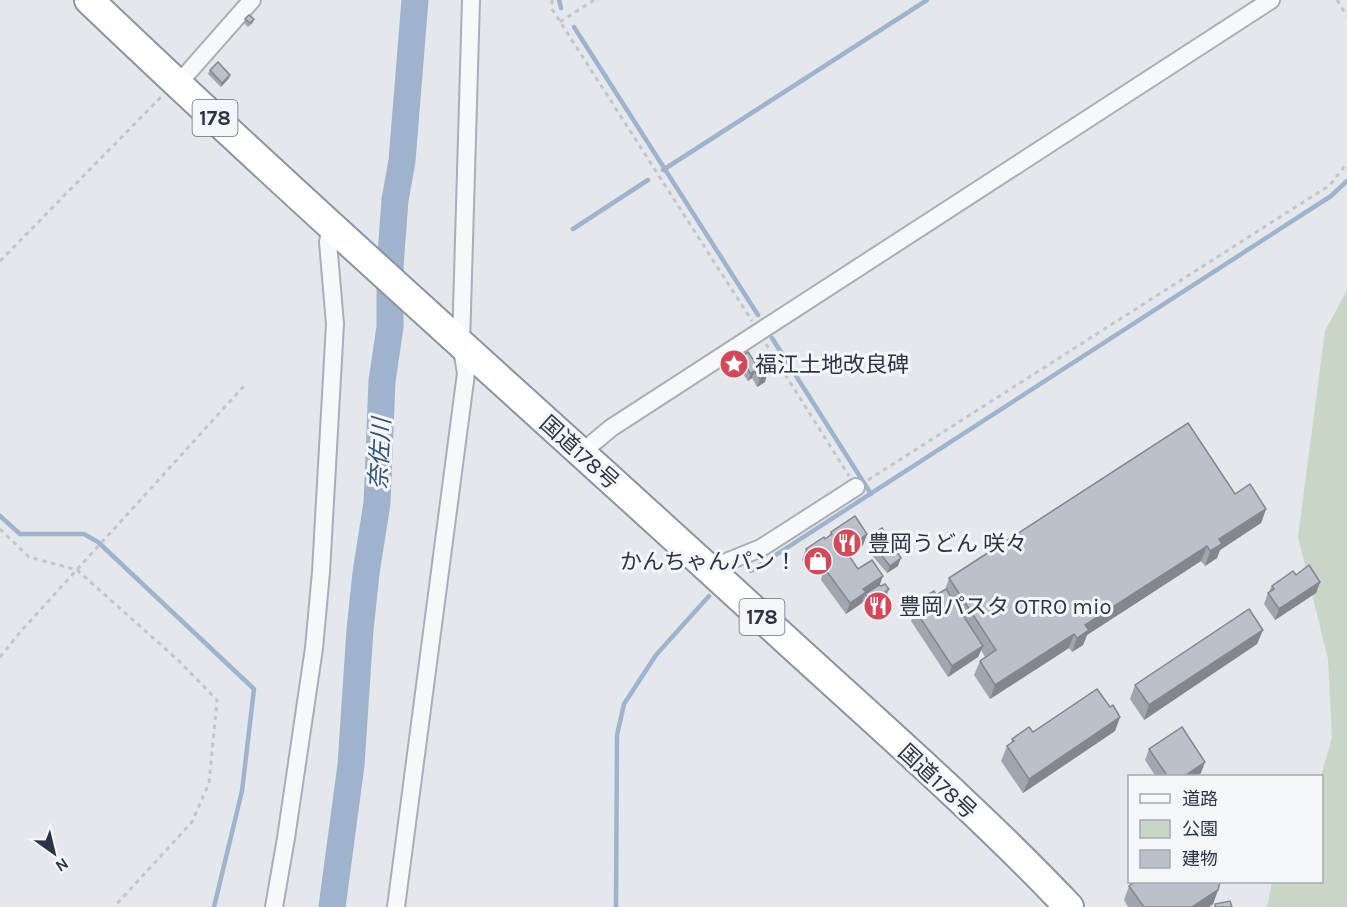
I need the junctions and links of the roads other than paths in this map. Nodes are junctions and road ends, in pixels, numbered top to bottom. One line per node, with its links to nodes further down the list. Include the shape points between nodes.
1 (89, 0): 5 (highway, 国道178号 / 178)
2 (252, 0): 5 (street)
3 (471, 0): 7 (street)
4 (1271, 0): 8 (street, via 758,331 603,433)
5 (177, 83): 6 (highway, 国道178号 / 178)
6 (336, 229): 7 (highway, 国道178号 / 178); 11 (street, via 328,242 335,324 321,572 314,648)
7 (455, 339): 8 (highway, 国道178号 / 178); 12 (street, via 466,373)
8 (581, 453): 10 (highway, 国道178号 / 178)
9 (856, 487): 10 (street, via 761,548)
10 (709, 569): 13 (highway, 国道178号 / 178)
11 (274, 907)
12 (396, 907)
13 (1069, 907)

